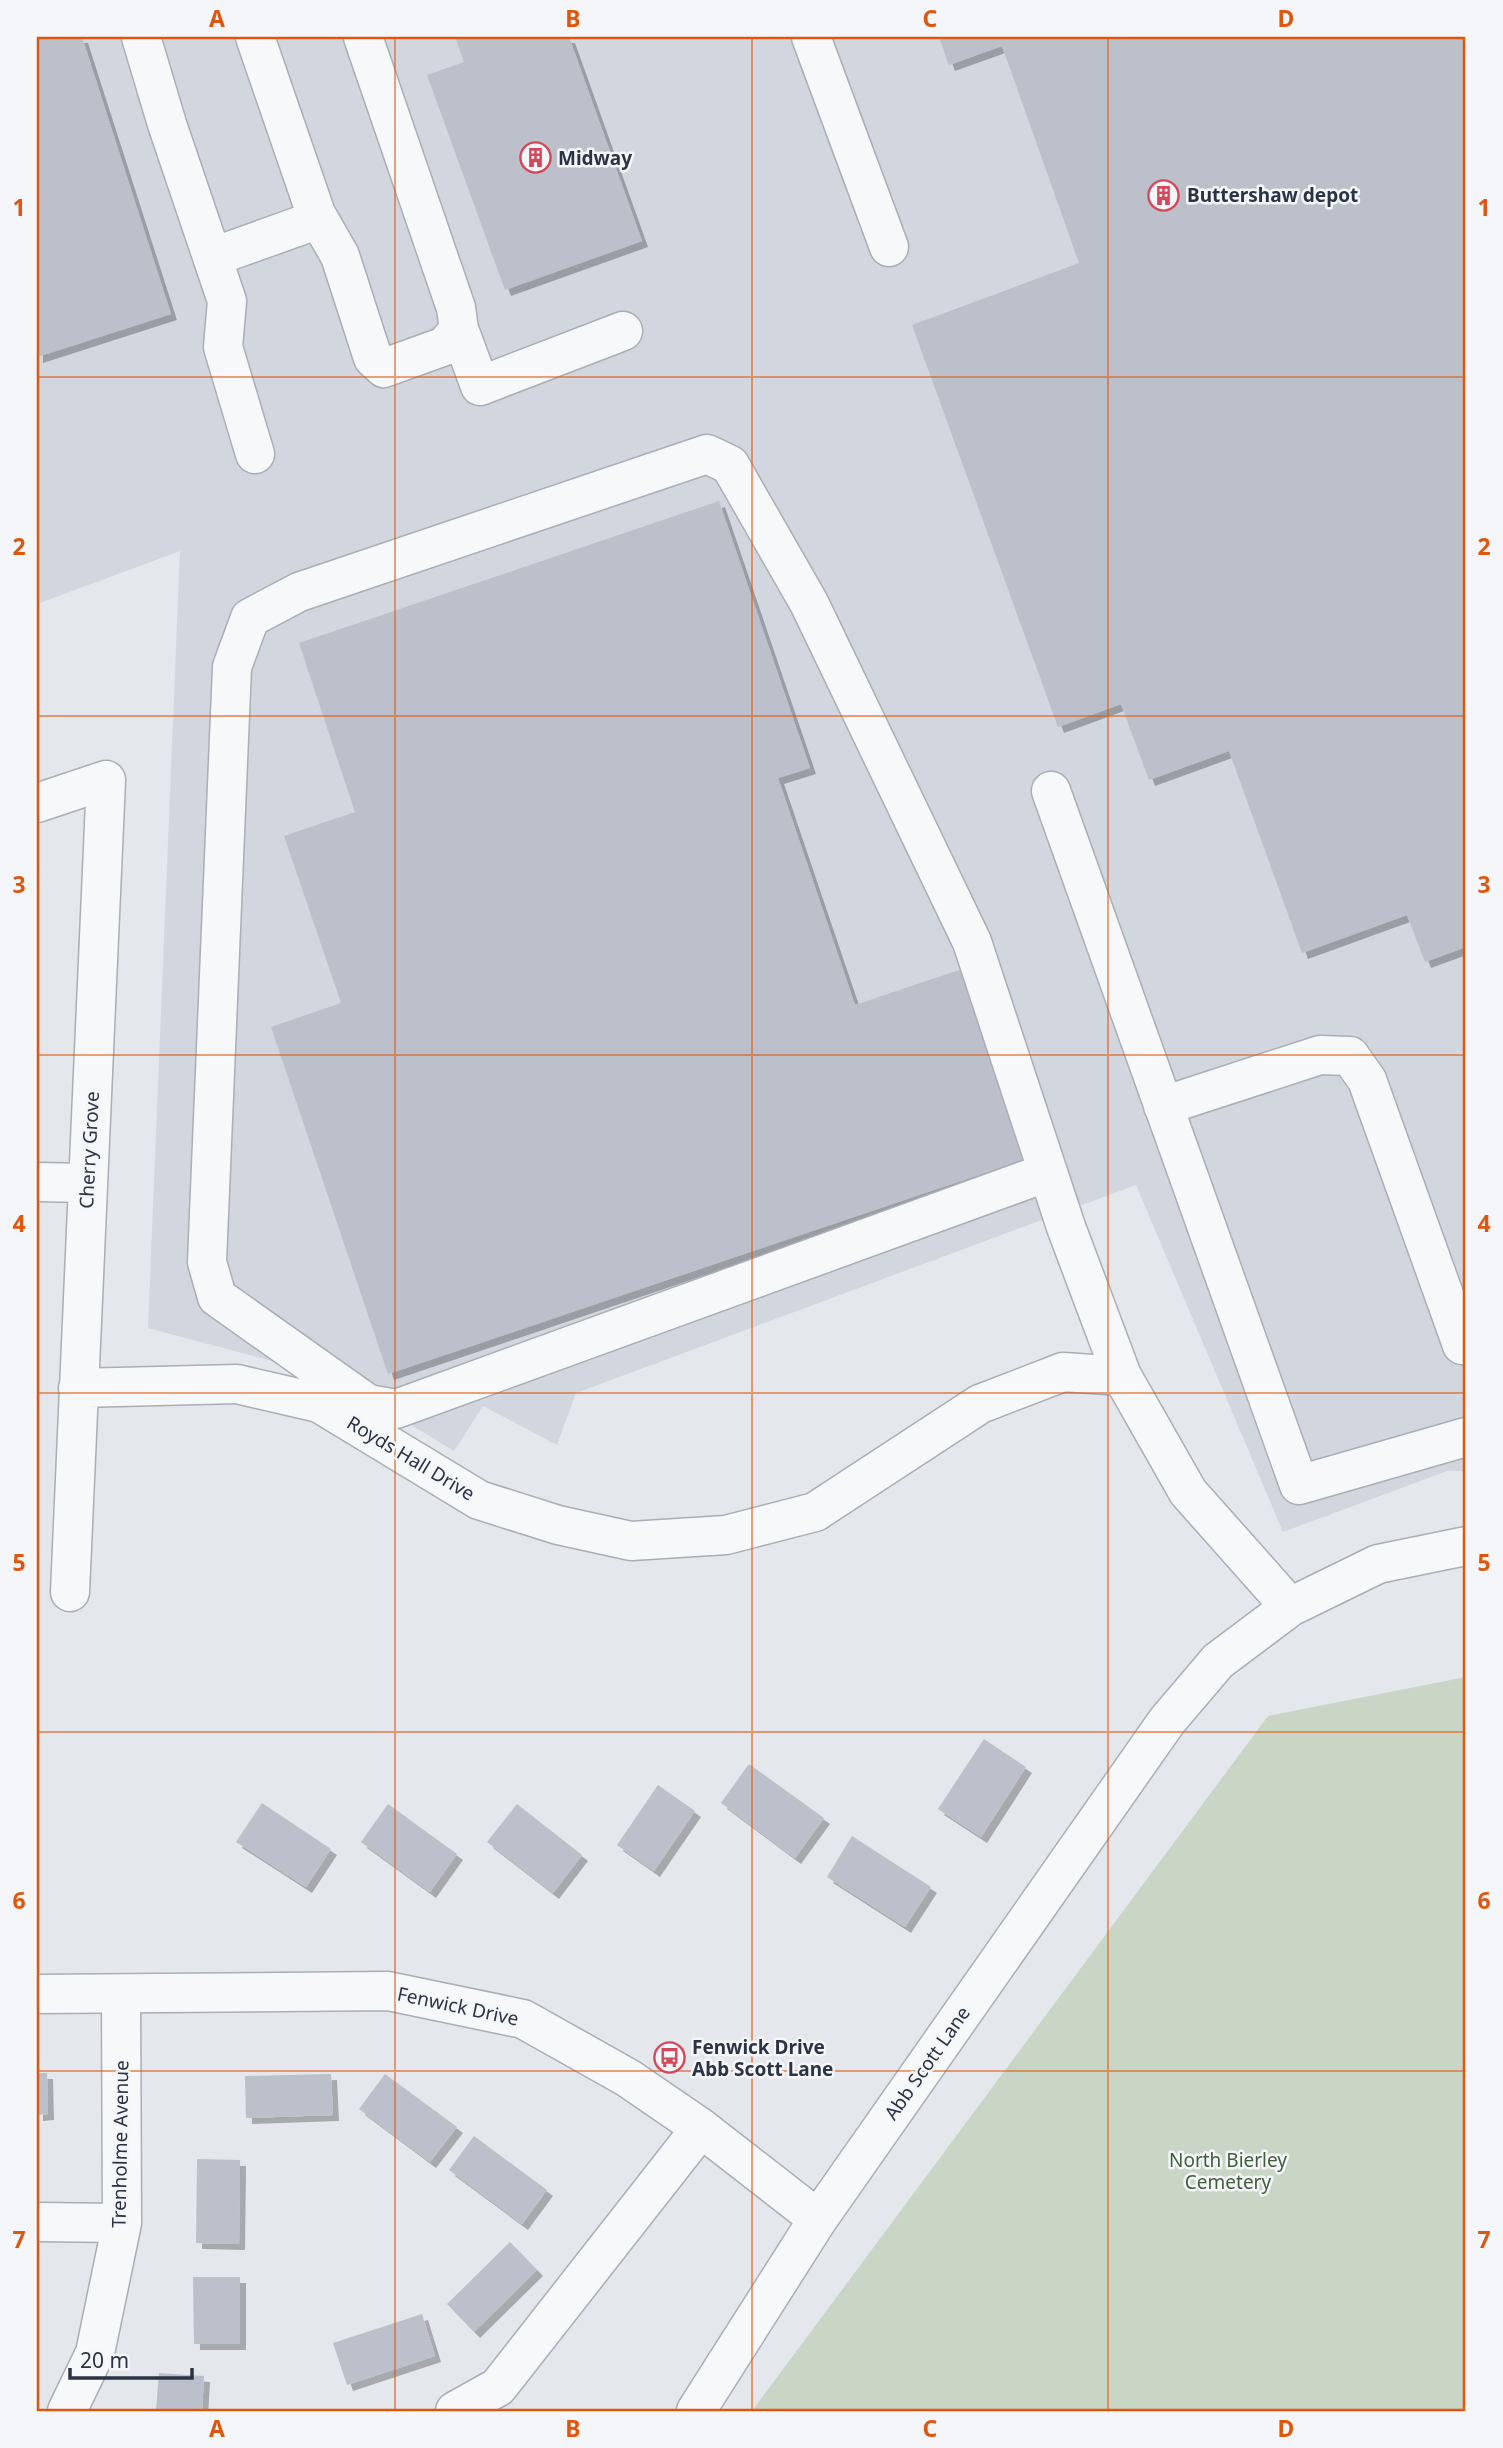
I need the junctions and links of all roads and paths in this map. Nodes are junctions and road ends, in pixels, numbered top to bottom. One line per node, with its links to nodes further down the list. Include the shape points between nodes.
1 (141, 37): 7 (street)
2 (255, 37): 5 (street)
3 (363, 37): 8 (street, via 456,308)
4 (811, 37): 6 (street)
5 (319, 219): 7 (street); 8 (street, via 340,256 373,358 384,368 445,346)
6 (889, 247)
7 (213, 257): 10 (street, via 227,301 223,346)
8 (459, 329): 9 (street, via 480,386)
9 (623, 331)
10 (255, 454)
11 (1051, 791): 13 (street)
12 (37, 803): 16 (street, Cherry Grove, via 106,780)
13 (1163, 1106): 17 (street, via 1320,1055 1350,1056 1367,1080); 20 (street, via 1299,1485)
14 (1048, 1172): 14 (street, via 971,942 809,603 730,465 707,454 299,592 250,618 232,667 207,1262 217,1297 368,1404 396,1409); 18 (street)
15 (37, 1182): 16 (street)
16 (88, 1183): 19 (street, Cherry Grove)
17 (1465, 1353)
18 (1122, 1376): 19 (street, Royds Hall Drive, via 1063,1372 980,1404 815,1512 726,1535 631,1541 558,1525 479,1500 319,1404 237,1384); 23 (street, via 1188,1492)
19 (78, 1388): 22 (street, Cherry Grove)
20 (1466, 1437)
21 (1466, 1546): 23 (street, Abb Scott Lane, via 1378,1564)
22 (70, 1592)
23 (1290, 1608): 27 (street, Abb Scott Lane, via 1218,1661 1167,1721)
24 (37, 1994): 25 (street, Fenwick Drive)
25 (121, 1994): 26 (street, Fenwick Drive, via 388,1991 523,2019 628,2078); 29 (street, Trenholme Avenue)
26 (701, 2128): 27 (street, Fenwick Drive); 31 (street, via 498,2387)
27 (818, 2220): 32 (street, Abb Scott Lane)
28 (37, 2222): 29 (street)
29 (122, 2223): 30 (street, Trenholme Avenue, via 95,2353)
30 (67, 2411)
31 (455, 2411)
32 (696, 2411)

